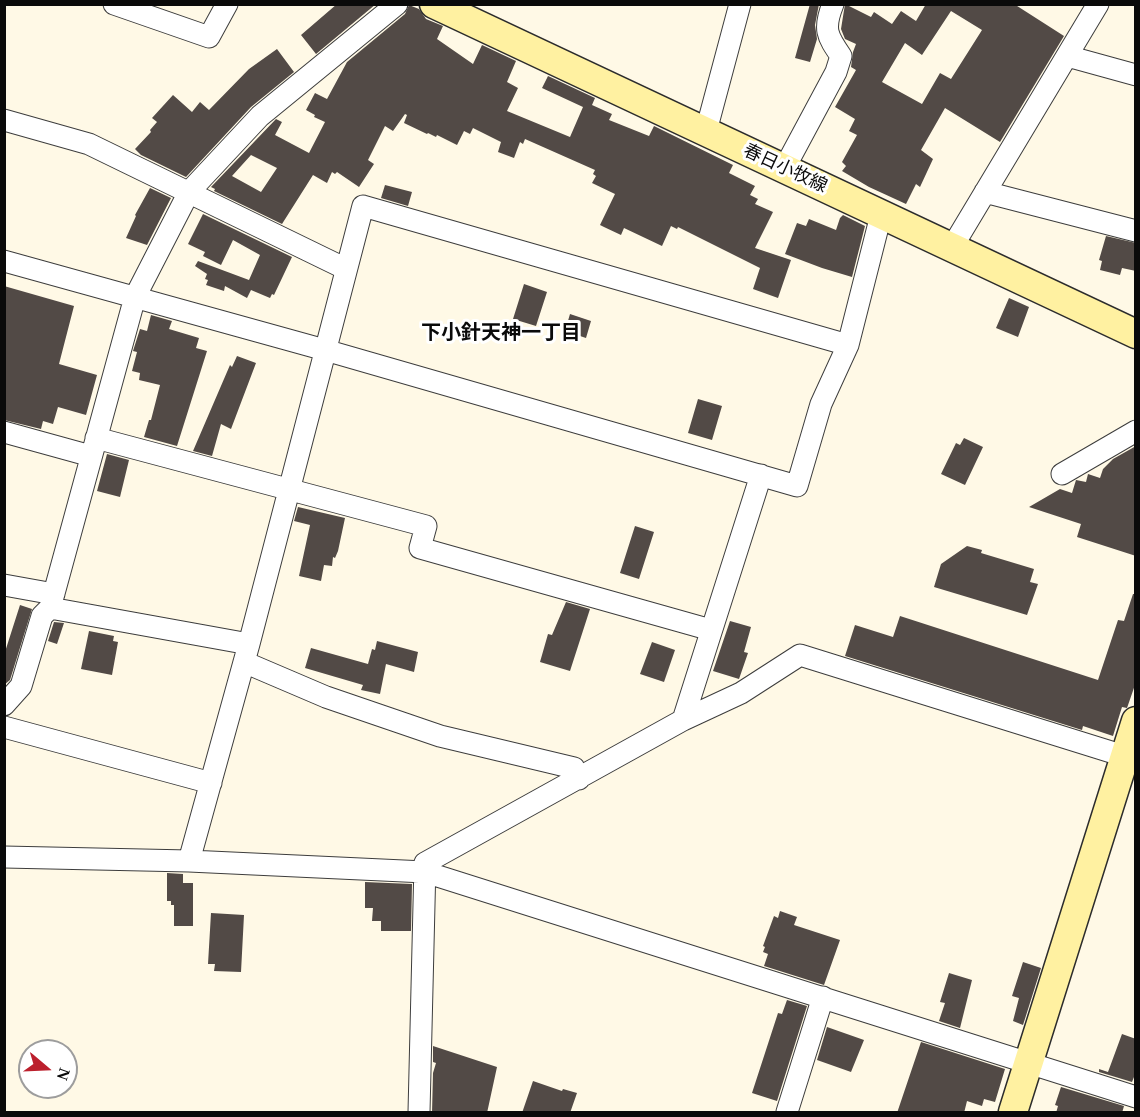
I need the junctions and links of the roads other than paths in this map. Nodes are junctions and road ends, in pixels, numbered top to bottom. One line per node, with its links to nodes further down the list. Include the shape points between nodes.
1 (114, 4): 2 (street, via 209,37)
2 (227, 4)
3 (397, 4): 13 (street, via 260,116)
4 (434, 4): 11 (main road, 春日小牧線)
5 (740, 4): 11 (street)
6 (833, 4): 12 (street, via 827,31 842,56)
7 (1098, 4): 8 (street)
8 (1067, 56): 9 (street); 14 (street)
9 (1136, 75)
10 (4, 120): 13 (street, via 89,144)
11 (706, 131): 12 (main road, 春日小牧線)
12 (784, 169): 15 (main road, 春日小牧線)
13 (189, 192): 19 (street); 20 (street)
14 (985, 192): 16 (street); 17 (street)
15 (881, 215): 17 (main road, 春日小牧線); 22 (street)
16 (1136, 231)
17 (951, 249): 21 (main road, 春日小牧線)
18 (4, 261): 20 (street)
19 (346, 269): 22 (street, via 363,206); 23 (street)
20 (135, 297): 23 (street); 26 (street)
21 (1136, 334)
22 (848, 345): 28 (street, via 821,404 797,486)
23 (325, 350): 28 (street); 29 (street)
24 (1136, 431): 27 (street)
25 (4, 432): 26 (street)
26 (94, 447): 29 (street); 31 (street)
27 (1062, 474)
28 (760, 475): 32 (street)
29 (289, 490): 32 (street, via 426,526 420,548); 33 (street)
30 (4, 585): 31 (street)
31 (52, 601): 33 (street); 34 (street, via 42,616 21,686)
32 (711, 630): 35 (street)
33 (246, 653): 39 (street, via 326,697 440,736 574,768); 40 (street)
34 (4, 705)
35 (683, 720): 38 (street, via 741,693 800,655); 39 (street)
36 (1136, 721): 38 (main road)
37 (4, 727): 40 (street)
38 (1128, 755): 45 (main road)
39 (579, 779): 43 (street, via 425,863)
40 (211, 783): 42 (street)
41 (4, 857): 42 (street)
42 (189, 861): 43 (street)
43 (425, 872): 44 (street); 47 (street)
44 (823, 997): 45 (street); 48 (street)
45 (1029, 1062): 46 (street); 49 (main road)
46 (1136, 1097)
47 (419, 1113)
48 (787, 1113)
49 (1013, 1113)

